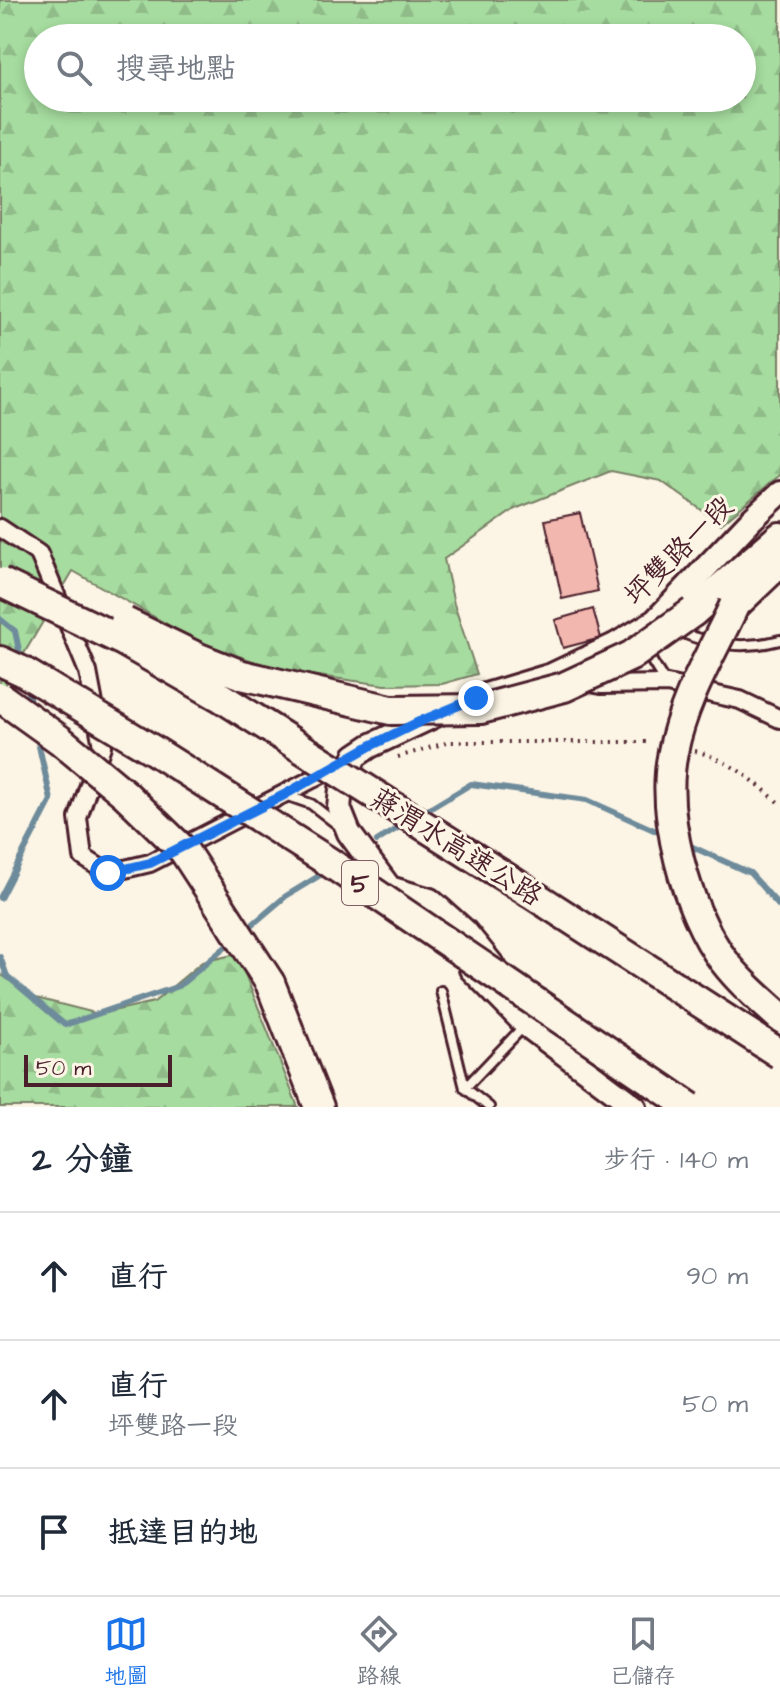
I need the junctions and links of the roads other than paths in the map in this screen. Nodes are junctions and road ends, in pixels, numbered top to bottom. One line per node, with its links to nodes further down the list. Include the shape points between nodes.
1 (780, 493): 7 (street, 坪雙路一段)
2 (0, 528): 15 (street, via 39,554 88,672 102,746 78,818 83,857 108,873 150,863)
3 (780, 537): 4 (highway, bridge, via 693,612 631,656 564,687 481,709 391,710 242,675)
4 (0, 562)
5 (780, 562): 18 (highway, bridge, via 734,606 689,698 670,785 681,872 701,922 723,959)
6 (0, 582): 20 (highway, 蔣渭水高速公路, bridge, via 125,642 219,696)
7 (655, 621): 8 (lane, via 694,639 731,646); 10 (street, 坪雙路一段); 11 (lane, via 648,655)
8 (780, 640)
9 (0, 661): 25 (highway, 5, bridge, via 329,862)
10 (552, 675): 11 (street, via 601,685); 14 (street, 坪雙路一段, via 476,698)
11 (667, 684): 13 (street, via 740,700)
12 (0, 697): 22 (highway, bridge, via 125,794 184,851 270,983)
13 (780, 719)
14 (355, 756): 15 (street); 16 (street, via 339,808)
15 (284, 795): 16 (lane, via 311,804)
16 (349, 833): 19 (street, via 389,887)
17 (441, 991): 21 (lane)
18 (780, 1017)
19 (526, 1025): 21 (lane); 24 (street)
20 (780, 1054)
21 (465, 1088): 23 (lane)
22 (319, 1107)
23 (489, 1107)
24 (635, 1107)
25 (690, 1107)

